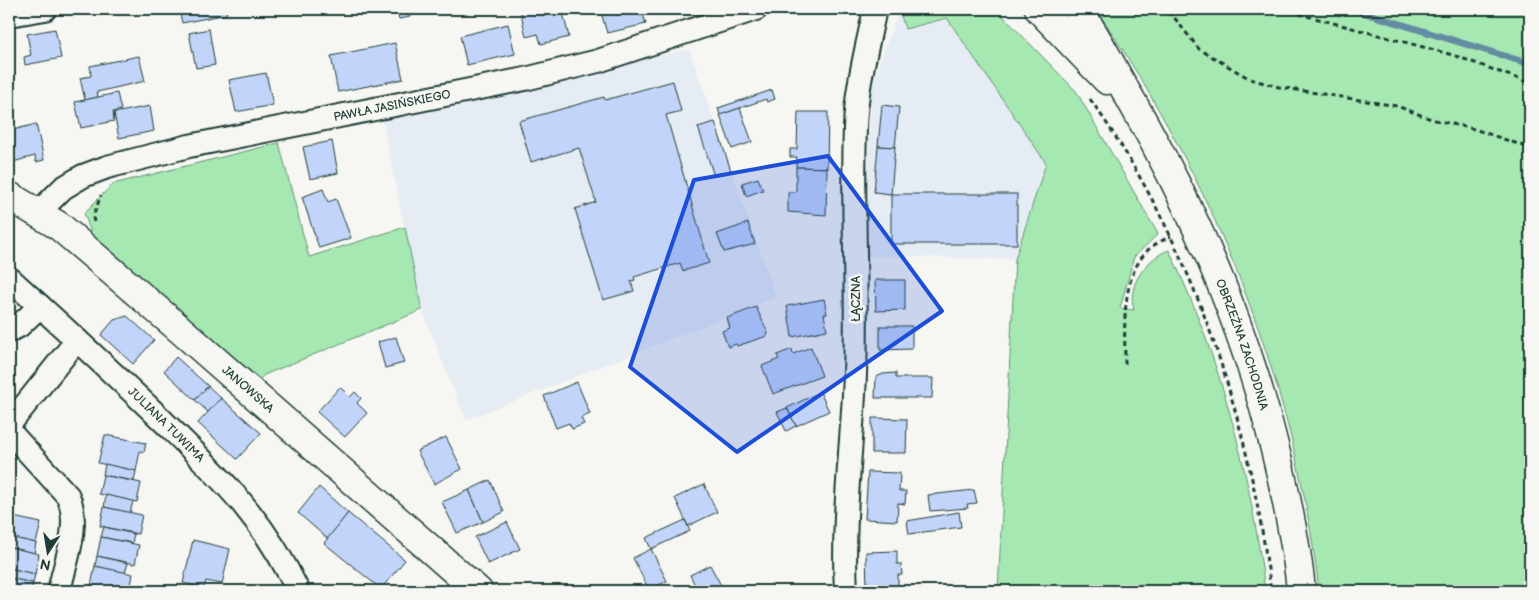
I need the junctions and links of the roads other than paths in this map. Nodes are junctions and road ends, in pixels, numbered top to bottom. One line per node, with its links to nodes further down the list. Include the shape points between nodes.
1 (45, 9): 6 (street)
2 (756, 9): 9 (street, PAWŁA JASIŃSKIEGO, via 598,61 525,79 189,146 108,167 62,188)
3 (874, 9): 19 (street, ŁĄCZNA, via 854,127 855,377 844,557)
4 (1039, 9): 7 (street, OBRZEŻNA ZACHODNIA)
5 (1077, 9): 7 (street, OBRZEŻNA ZACHODNIA)
6 (9, 16)
7 (1139, 114): 20 (street, OBRZEŻNA ZACHODNIA, via 1173,174 1229,300 1271,432)
8 (9, 196): 9 (street, JANOWSKA)
9 (38, 213): 18 (street, JANOWSKA, via 59,226 175,325)
10 (9, 278): 11 (street, JULIANA TUWIMA)
11 (40, 306): 12 (street); 13 (street, JULIANA TUWIMA)
12 (9, 331)
13 (77, 340): 14 (street); 17 (street, JULIANA TUWIMA, via 230,488 272,542)
14 (9, 425)
15 (9, 431): 16 (street, via 68,496 74,508)
16 (59, 591)
17 (298, 591)
18 (478, 591)
19 (846, 591)
20 (1301, 591)

